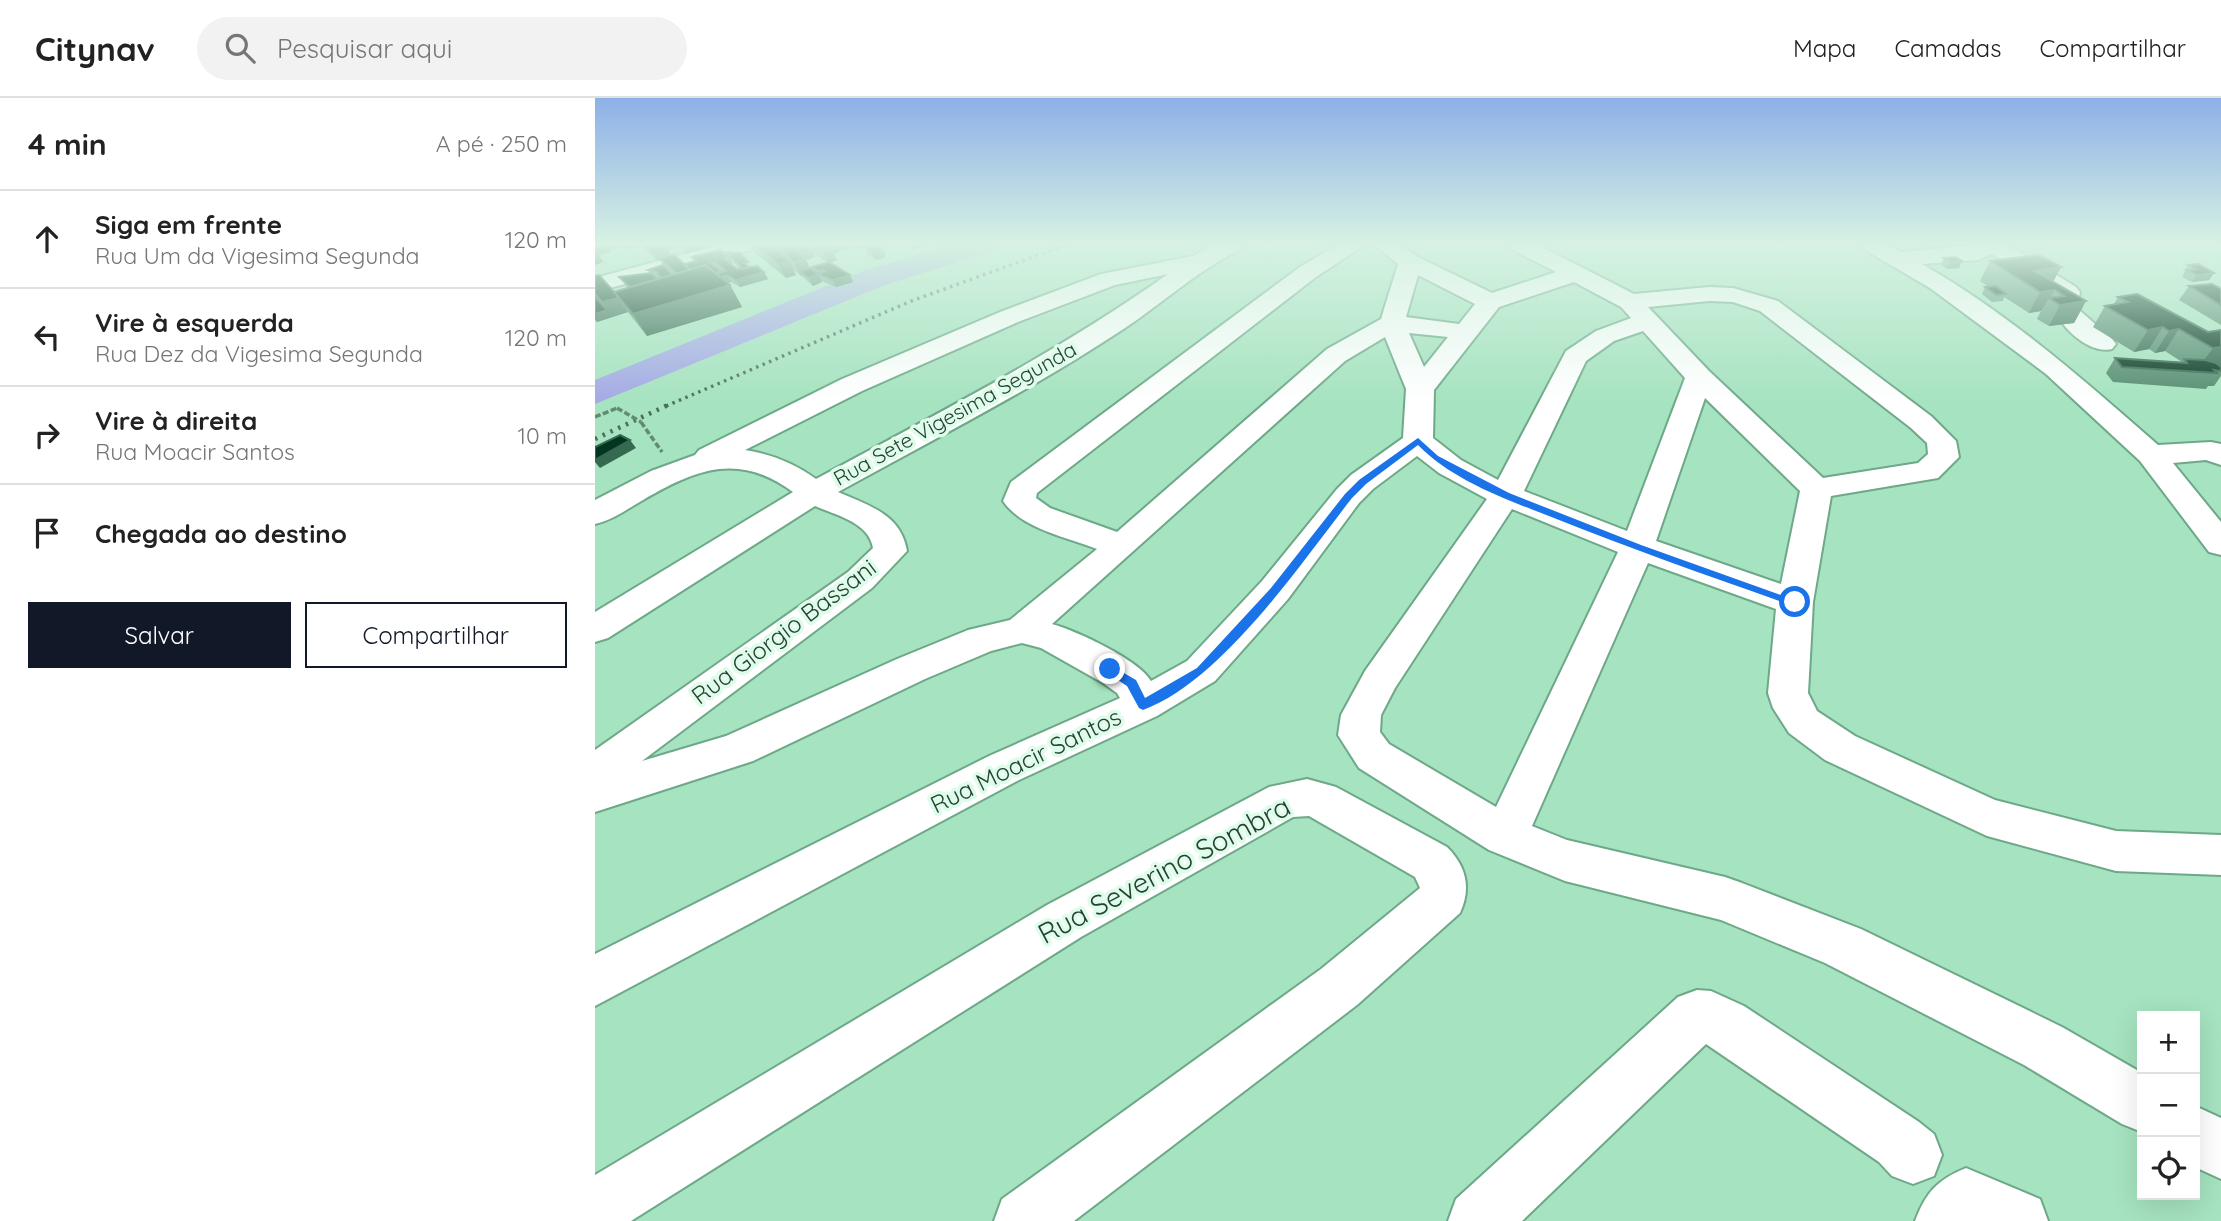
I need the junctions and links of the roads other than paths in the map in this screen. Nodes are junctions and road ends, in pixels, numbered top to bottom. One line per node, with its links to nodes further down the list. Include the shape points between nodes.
1 (1061, 297): 22 (street, via 852,385)
2 (1150, 297): 24 (street, Rua Sete Vigesima Segunda, via 1107,329 1015,383)
3 (1275, 297): 28 (street, via 1022,489 1019,500 1038,515)
4 (1394, 297): 14 (street)
5 (1481, 297): 12 (street)
6 (1504, 297): 12 (street)
7 (1614, 297): 13 (street)
8 (1695, 297): 13 (street)
9 (1741, 297): 23 (street, via 1769,306 1941,442 1944,457 1927,471)
10 (1954, 297): 21 (street, via 2055,368)
11 (2066, 297): 16 (street, via 2066,309)
12 (1490, 302): 15 (street)
13 (1637, 311): 17 (street); 25 (street, via 1574,358)
14 (1392, 323): 15 (street); 18 (street); 28 (street, via 1336,355)
15 (1465, 332): 18 (street)
16 (2103, 344)
17 (1699, 377): 23 (street); 29 (street)
18 (1420, 389): 19 (street)
19 (1418, 441): 25 (street, via 1435,458); 33 (street, via 1348,496 1275,590 1201,671)
20 (2218, 451): 21 (street)
21 (2151, 455): 27 (street)
22 (686, 466): 24 (street, via 756,460 783,471); 26 (street)
23 (1816, 489): 30 (street)
24 (813, 493): 31 (street, Rua Sete Vigesima Segunda); 34 (street, Rua Giorgio Bassani, via 868,518 887,535 890,551 860,580)
25 (1506, 495): 29 (street); 36 (street, via 1379,681 1361,715 1359,734 1374,755)
26 (595, 514)
27 (2220, 542)
28 (1122, 546): 32 (street)
29 (1637, 548): 30 (street); 36 (street)
30 (1795, 602): 37 (street, via 1788,693 1803,722 1840,748 1987,817 2116,851)
31 (595, 629)
32 (1022, 629): 33 (street, Rua Moacir Santos, via 1053,638 1117,673 1132,683); 35 (street, via 956,650 737,749)
33 (1143, 705): 38 (street, Rua Moacir Santos, via 1004,768)
34 (595, 773)
35 (595, 794)
36 (1505, 836): 39 (street, via 1565,860 1725,899 1843,946 2043,1046)
37 (2221, 855)
38 (595, 981)
39 (2137, 1101)
40 (2198, 1137): 41 (street)
41 (2221, 1150)
42 (1913, 1154): 45 (street, via 1725,1025 1697,1016)
43 (595, 1209): 44 (street, Rua Severino Sombra, via 1063,922 1285,800 1320,800 1438,869 1444,881 1443,898 1339,987)
44 (1024, 1221)
45 (1478, 1221)
46 (1945, 1221): 47 (street, via 1966,1198)
47 (2018, 1221)

